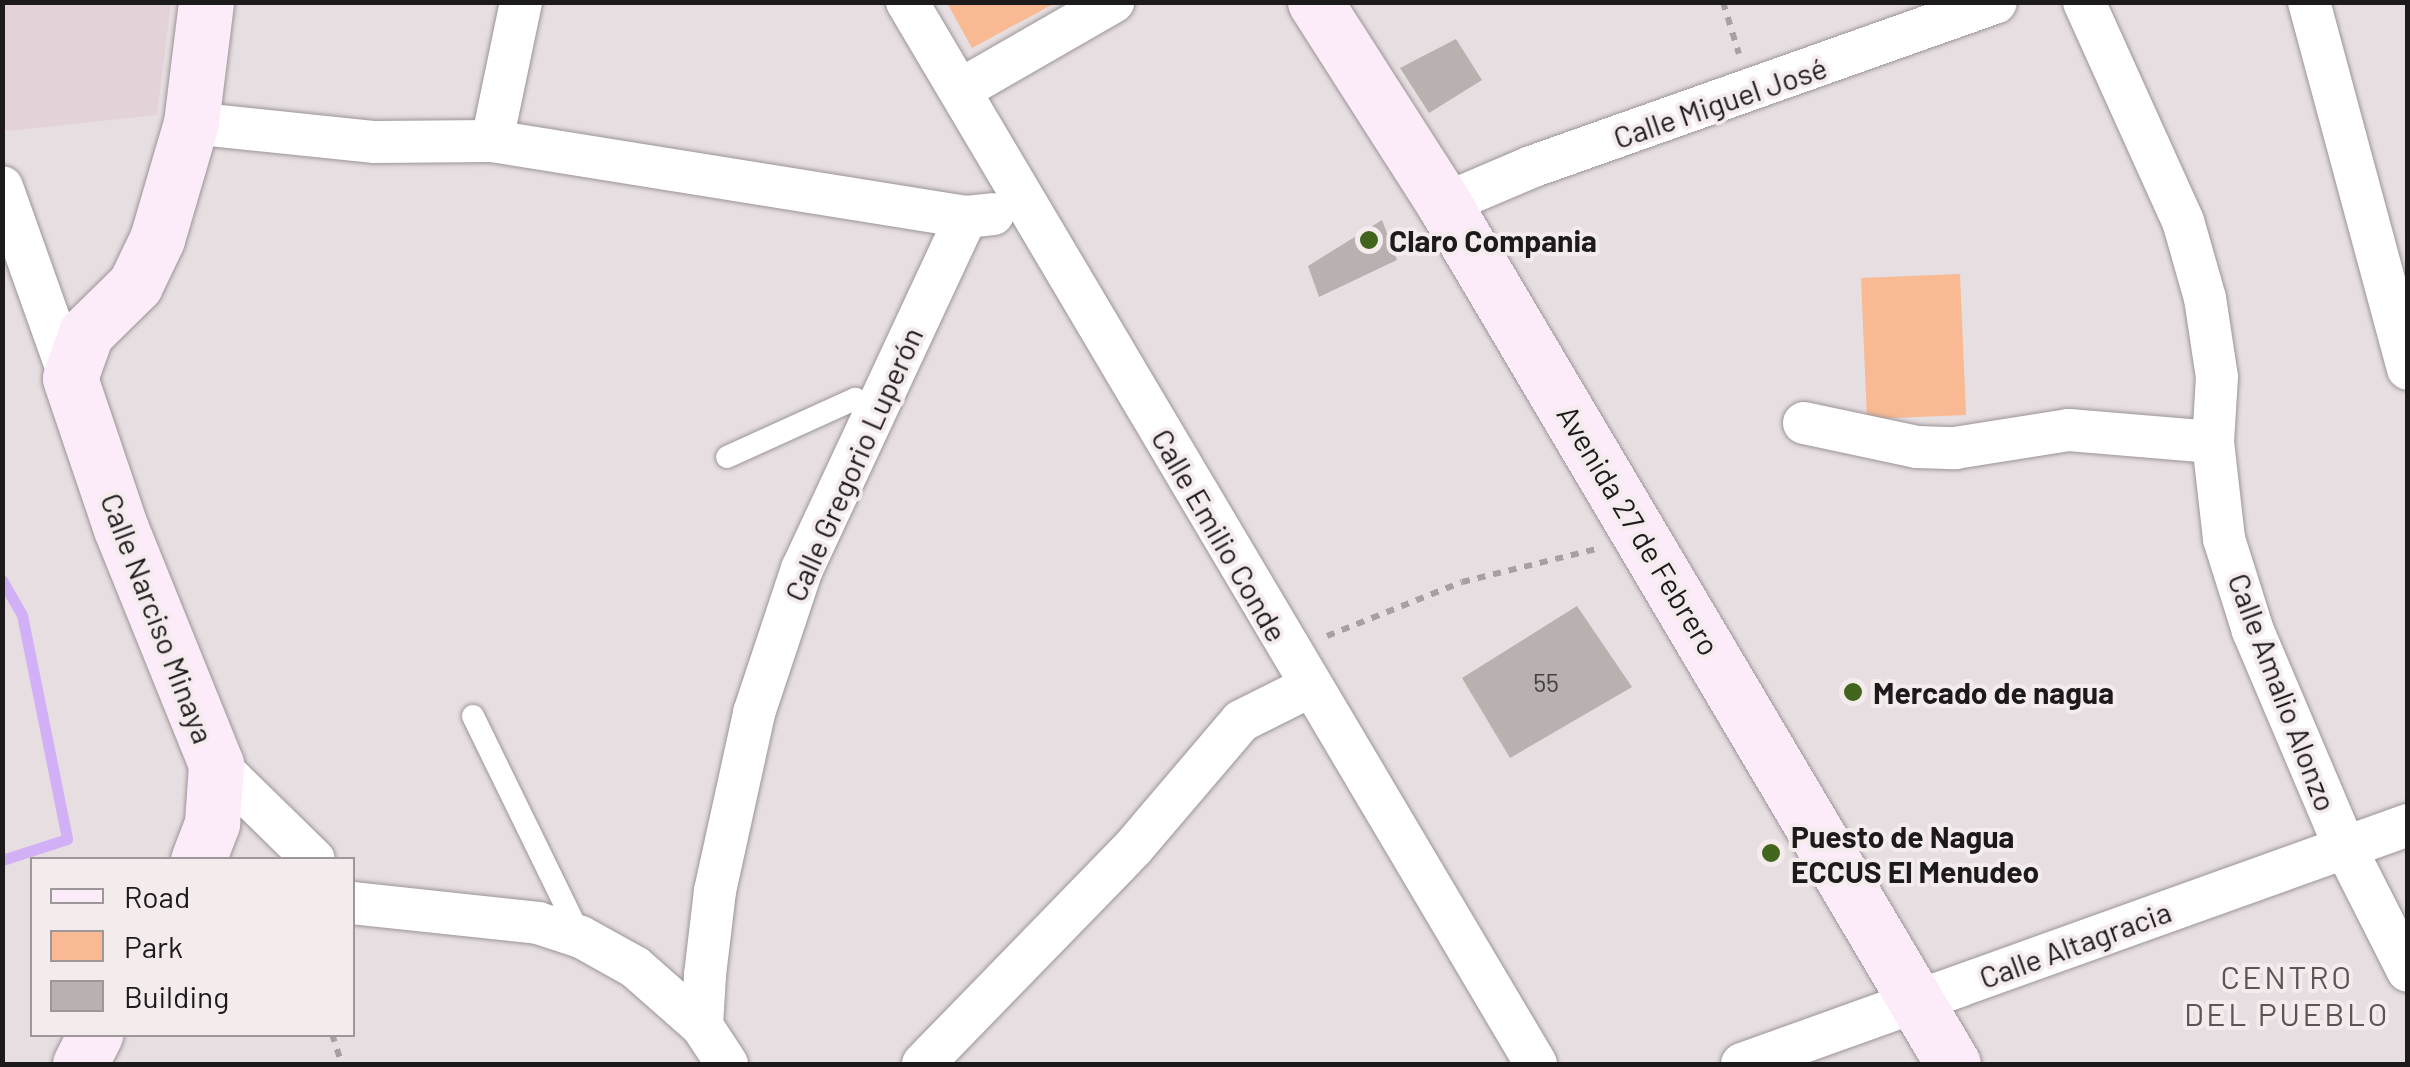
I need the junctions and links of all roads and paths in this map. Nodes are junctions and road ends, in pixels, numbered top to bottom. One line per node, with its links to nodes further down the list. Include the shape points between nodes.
1 (206, 2): 12 (street)
2 (521, 2): 13 (street)
3 (907, 2): 10 (street, Calle Emilio Conde)
4 (1114, 2): 10 (street)
5 (1315, 2): 15 (street, Avenida 27 de Febrero)
6 (1722, 2): 11 (path)
7 (1996, 2): 11 (street, Calle Miguel José)
8 (2084, 2): 22 (street, Calle Amalio Alonzo, via 2183,221 2217,377)
9 (2309, 2): 18 (street)
10 (960, 90): 16 (street, Calle Emilio Conde)
11 (1750, 92): 15 (street, Calle Miguel José)
12 (191, 123): 13 (street, via 375,142); 19 (street, via 157,239 134,285 86,333)
13 (492, 141): 17 (street)
14 (2, 187): 19 (street)
15 (1444, 204): 24 (street, Avenida 27 de Febrero)
16 (1028, 209): 17 (street); 25 (street, Calle Emilio Conde)
17 (966, 217): 20 (street, Calle Gregorio Luperón)
18 (2408, 369)
19 (70, 378): 27 (street, Calle Narciso Minaya, via 121,529)
20 (876, 408): 23 (lane, via 855,400); 36 (street, Calle Gregorio Luperón, via 802,569 754,713 715,891)
21 (1804, 423): 22 (street, via 1917,447 1955,448 2069,430)
22 (2213, 442): 29 (street, Calle Amalio Alonzo, via 2224,540 2253,630)
23 (726, 457)
24 (1644, 537): 25 (path, via 1462,582); 35 (street, Avenida 27 de Febrero)
25 (1299, 669): 42 (street, via 1241,720 1133,848); 43 (street, Calle Emilio Conde)
26 (473, 716): 33 (lane)
27 (216, 764): 30 (street, Calle Narciso Minaya, via 212,823); 31 (street)
28 (2408, 825): 29 (street, Calle Altagracia)
29 (2344, 845): 34 (street, Calle Amalio Alonzo); 35 (street, Calle Altagracia)
30 (199, 857)
31 (311, 857)
32 (355, 902): 33 (street, via 538,923)
33 (581, 937): 36 (street, via 635,967)
34 (2408, 971)
35 (1916, 1002): 44 (street, Calle Altagracia); 45 (street, Avenida 27 de Febrero)
36 (702, 1026): 41 (street)
37 (94, 1037): 39 (street)
38 (333, 1037): 40 (path)
39 (80, 1064)
40 (342, 1064)
41 (727, 1064)
42 (923, 1064)
43 (1536, 1064)
44 (1742, 1064)
45 (1954, 1064)

